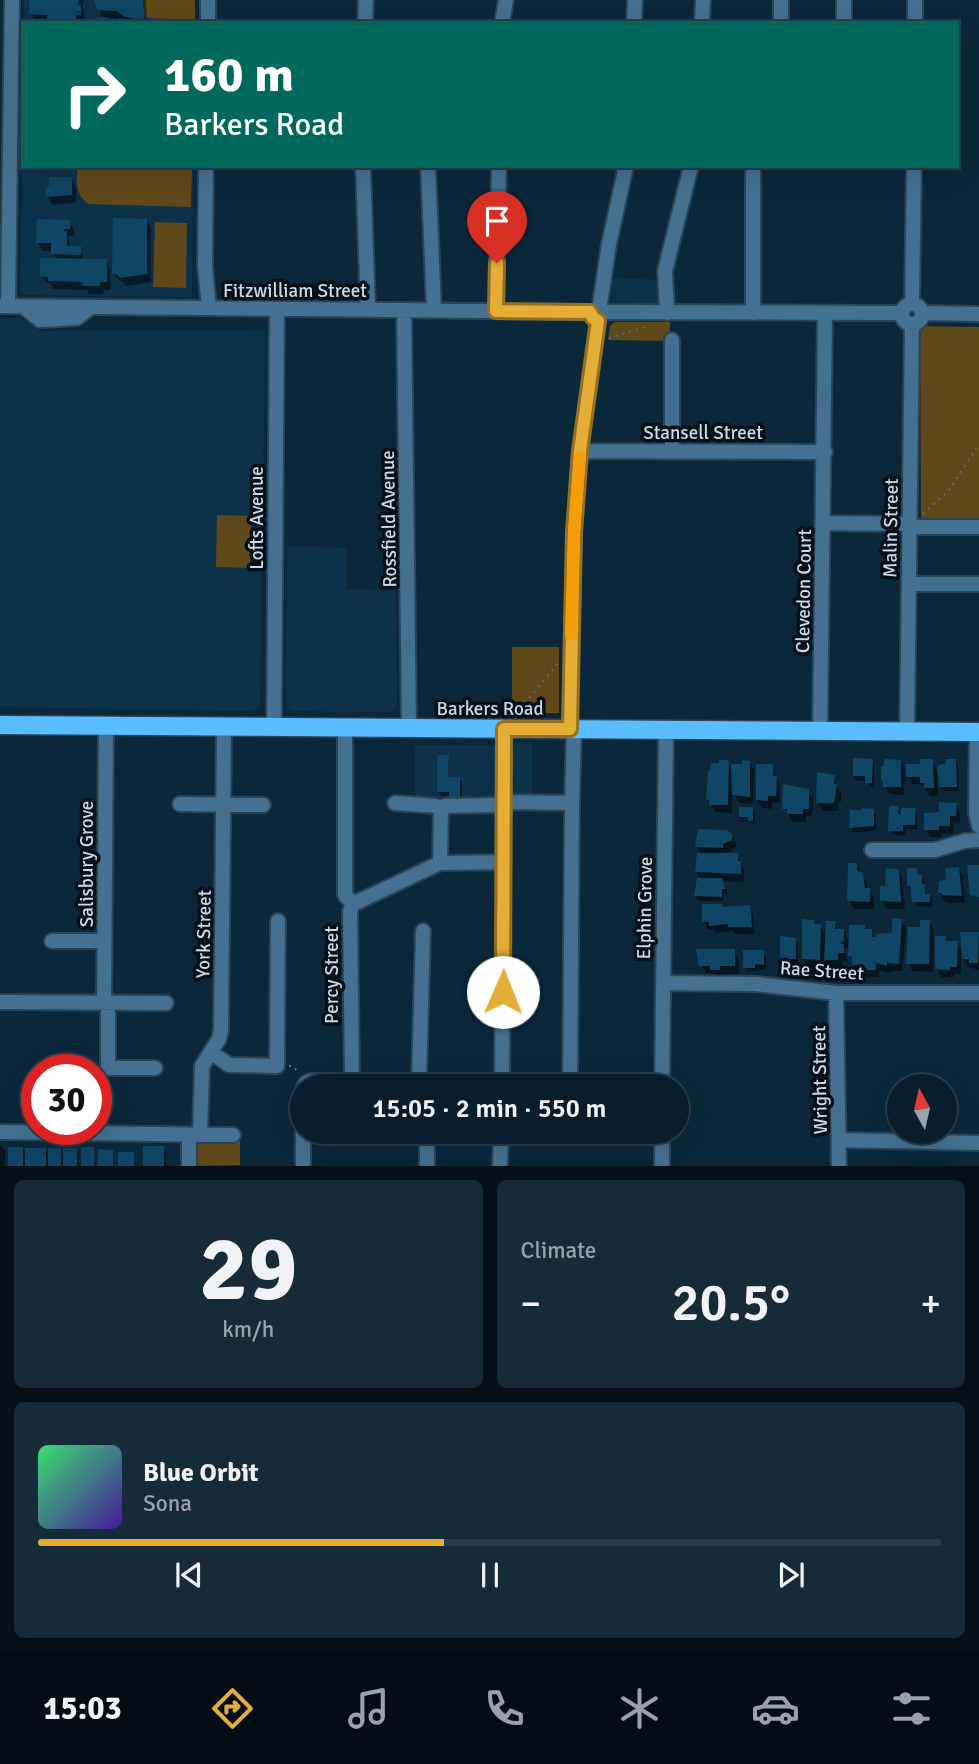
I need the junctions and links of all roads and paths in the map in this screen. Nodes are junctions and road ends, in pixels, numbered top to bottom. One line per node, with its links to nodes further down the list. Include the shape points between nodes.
1 (12, 0): 26 (street)
2 (208, 0): 10 (street)
3 (366, 0): 11 (street)
4 (506, 0): 12 (street)
5 (635, 0): 13 (street)
6 (703, 0): 14 (street)
7 (781, 0): 15 (street)
8 (844, 0): 16 (street)
9 (915, 0): 17 (street)
10 (208, 21)
11 (365, 21)
12 (502, 21)
13 (634, 21)
14 (702, 21)
15 (781, 21)
16 (844, 21)
17 (915, 21)
18 (206, 168): 27 (street)
19 (363, 168): 29 (street)
20 (428, 168): 31 (street)
21 (499, 168): 32 (street)
22 (626, 168): 33 (street)
23 (691, 168): 34 (street, via 665,271)
24 (753, 168): 35 (street)
25 (914, 168): 37 (street, Malin Street)
26 (4, 306): 27 (street, Fitzwilliam Street)
27 (204, 308): 28 (street, Fitzwilliam Street)
28 (277, 309): 29 (street, Fitzwilliam Street); 55 (street, Lofts Avenue)
29 (368, 309): 30 (street, Fitzwilliam Street)
30 (404, 310): 31 (street, Fitzwilliam Street); 57 (street, Rossfield Avenue)
31 (434, 310): 32 (street, Fitzwilliam Street)
32 (496, 311): 33 (street, Fitzwilliam Street)
33 (599, 312): 34 (street, Fitzwilliam Street); 43 (street)
34 (667, 313): 35 (street, Fitzwilliam Street)
35 (753, 313): 36 (street, Fitzwilliam Street)
36 (825, 313): 37 (street, Fitzwilliam Street); 45 (street, Clevedon Court)
37 (912, 314): 38 (street, Fitzwilliam Street); 47 (street, Malin Street)
38 (979, 314)
39 (647, 326): 40 (path)
40 (608, 338)
41 (673, 340): 44 (street)
42 (979, 444): 47 (path, via 949,490)
43 (580, 451): 44 (street, Stansell Street); 51 (street)
44 (672, 451): 45 (street, Stansell Street)
45 (825, 452): 46 (street, Clevedon Court)
46 (823, 523): 47 (street); 61 (street, Clevedon Court)
47 (909, 525): 48 (street); 49 (street, Malin Street)
48 (979, 527)
49 (909, 584): 50 (street); 62 (street, Malin Street)
50 (979, 584)
51 (571, 648): 58 (path); 59 (street)
52 (0, 725): 53 (main road, Barkers Road)
53 (106, 726): 54 (main road, Barkers Road); 81 (street, Salisbury Grove)
54 (224, 727): 55 (main road, Barkers Road); 68 (street, York Street)
55 (274, 727): 56 (main road, Barkers Road)
56 (345, 728): 57 (main road, Barkers Road); 77 (street, via 345,895)
57 (409, 728): 58 (main road, Barkers Road)
58 (504, 729): 59 (main road, Barkers Road); 67 (street)
59 (572, 729): 60 (main road, Barkers Road); 65 (street)
60 (666, 730): 61 (main road, Barkers Road); 82 (street, Elphin Grove)
61 (820, 731): 62 (main road, Barkers Road)
62 (907, 732): 63 (main road, Barkers Road)
63 (978, 732): 71 (street)
64 (395, 803): 70 (street)
65 (572, 803): 67 (street); 95 (street)
66 (180, 804): 68 (street)
67 (504, 804): 70 (street, via 445,806); 75 (street)
68 (223, 805): 69 (street); 88 (street, York Street, via 221,1026)
69 (263, 805)
70 (441, 810): 76 (street)
71 (977, 819): 73 (street)
72 (979, 840): 73 (street)
73 (954, 845): 74 (street, via 935,850)
74 (872, 850)
75 (503, 862): 76 (street, Percy Street); 94 (street)
76 (440, 863): 77 (street, Percy Street)
77 (353, 904): 92 (street, Percy Street)
78 (278, 921): 89 (street)
79 (423, 931): 93 (street)
80 (52, 941): 81 (street)
81 (104, 941): 86 (street, Salisbury Grove)
82 (663, 983): 83 (street, Rae Street, via 756,984); 96 (street, Elphin Grove)
83 (836, 993): 84 (street, Rae Street); 100 (street, Wright Street)
84 (979, 993)
85 (0, 1002): 86 (street)
86 (106, 1003): 87 (street); 90 (street, Salisbury Grove, via 108,1068)
87 (166, 1003)
88 (211, 1052): 89 (street, via 228,1064); 98 (street, York Street, via 202,1066)
89 (277, 1066): 91 (path, via 293,1066)
90 (155, 1068)
91 (298, 1074)
92 (352, 1074)
93 (423, 1074)
94 (502, 1074)
95 (570, 1074)
96 (662, 1074)
97 (0, 1132): 98 (street)
98 (194, 1135): 99 (street); 106 (street, York Street)
99 (233, 1135)
100 (839, 1140): 101 (street); 111 (street, Wright Street)
101 (979, 1143)
102 (303, 1144): 107 (street)
103 (427, 1144): 108 (street)
104 (501, 1144): 109 (street)
105 (662, 1144): 110 (street)
106 (189, 1166)
107 (303, 1166)
108 (427, 1166)
109 (500, 1166)
110 (662, 1166)
111 (839, 1166)

